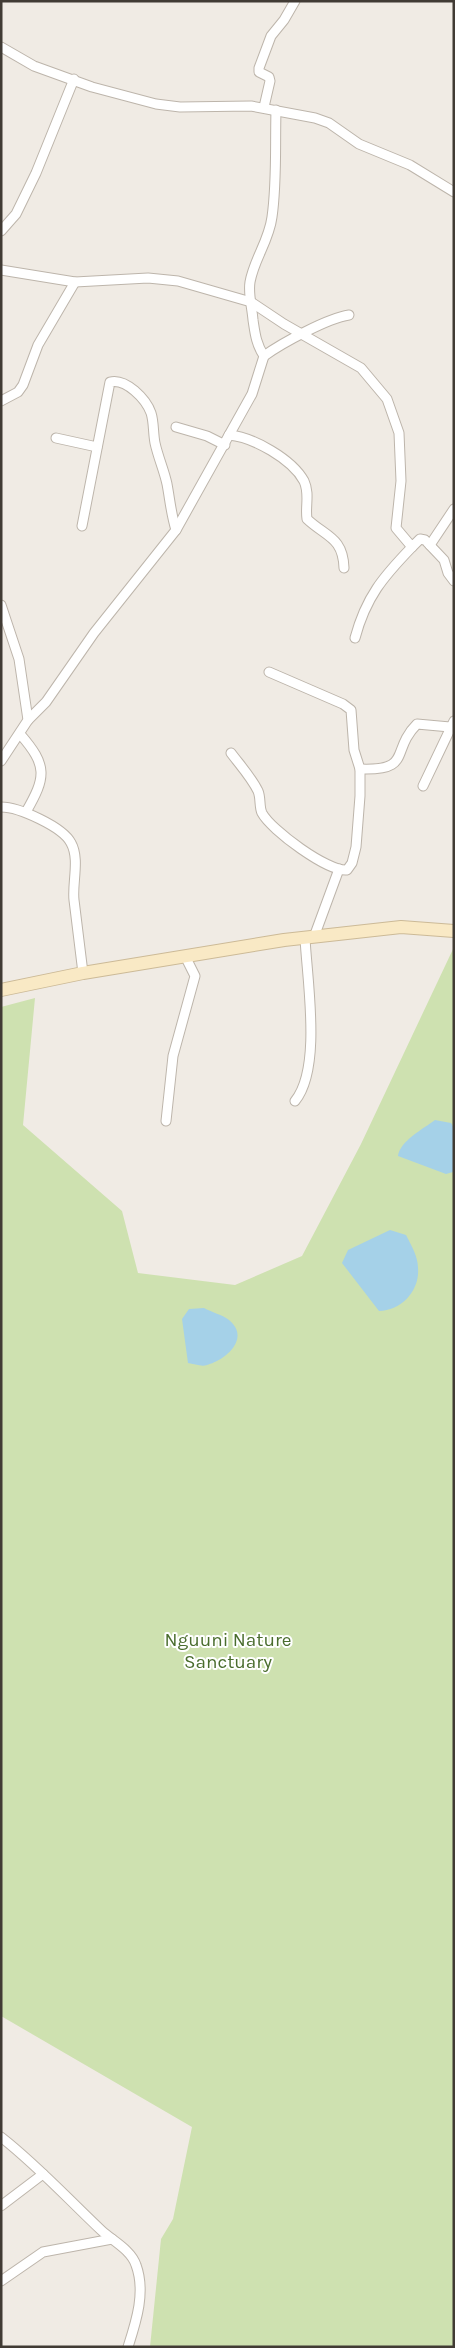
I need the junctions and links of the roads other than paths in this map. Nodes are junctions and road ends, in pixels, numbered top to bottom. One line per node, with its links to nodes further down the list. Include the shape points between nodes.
1 (294, 1): 5 (street, via 271,36 259,68 259,72 269,76 270,81)
2 (5, 49): 3 (street); 4 (street, via 34,66)
3 (1, 58)
4 (74, 79): 5 (street, via 92,87 168,106); 8 (street, via 36,173 16,214)
5 (264, 107): 6 (street)
6 (276, 110): 7 (street, via 329,122 354,141 410,164); 11 (street, via 272,223 253,273 249,294)
7 (454, 192)
8 (1, 231)
9 (1, 270): 10 (street)
10 (75, 282): 11 (street, via 148,278 178,281); 15 (street, via 38,345 23,385 18,392)
11 (251, 302): 13 (street); 14 (street, via 255,338)
12 (349, 315): 13 (street, via 339,316)
13 (302, 334): 14 (street); 25 (street, via 361,368 387,399 399,433 401,481 396,528)
14 (264, 356): 17 (street, via 252,394)
15 (1, 401)
16 (176, 427): 19 (street)
17 (229, 435): 19 (street); 26 (street, via 258,442 299,474 308,494 307,519 331,536 342,552)
18 (56, 438): 20 (street)
19 (224, 445): 23 (street)
20 (96, 446): 22 (street); 23 (street, via 110,382 116,381 126,385 150,410)
21 (454, 510): 24 (street)
22 (82, 526)
23 (176, 530): 31 (street, via 94,633 46,702)
24 (430, 545): 25 (street, via 420,539); 27 (street, via 444,560)
25 (412, 547): 29 (street, via 368,600)
26 (344, 568)
27 (454, 581)
28 (1, 605): 31 (street, via 19,660)
29 (355, 638)
30 (269, 672): 36 (street, via 351,710 354,750)
31 (28, 720): 33 (street)
32 (452, 724): 36 (street, via 417,724 391,766 380,770); 37 (street)
33 (20, 734): 35 (street); 39 (street, via 33,748 42,776)
34 (231, 753): 40 (street, via 258,792 261,812 267,820 299,848)
35 (1, 761)
36 (360, 769): 40 (street, via 356,847 350,867)
37 (423, 786)
38 (1, 807): 39 (street)
39 (26, 812): 44 (street, via 64,834 72,845 74,899)
40 (339, 869): 42 (street)
41 (454, 931): 42 (main road, via 401,927)
42 (309, 938): 43 (main road); 46 (street, via 310,1062 306,1081)
43 (185, 956): 44 (main road); 47 (street, via 195,976 173,1056)
44 (83, 973): 45 (main road)
45 (1, 990)
46 (295, 1101)
47 (166, 1121)
48 (1, 2137): 49 (street)
49 (43, 2174): 50 (street); 51 (street)
50 (1, 2206)
51 (112, 2238): 52 (street, via 43,2252); 53 (street, via 132,2256 139,2279 138,2315)
52 (1, 2281)
53 (128, 2347)

